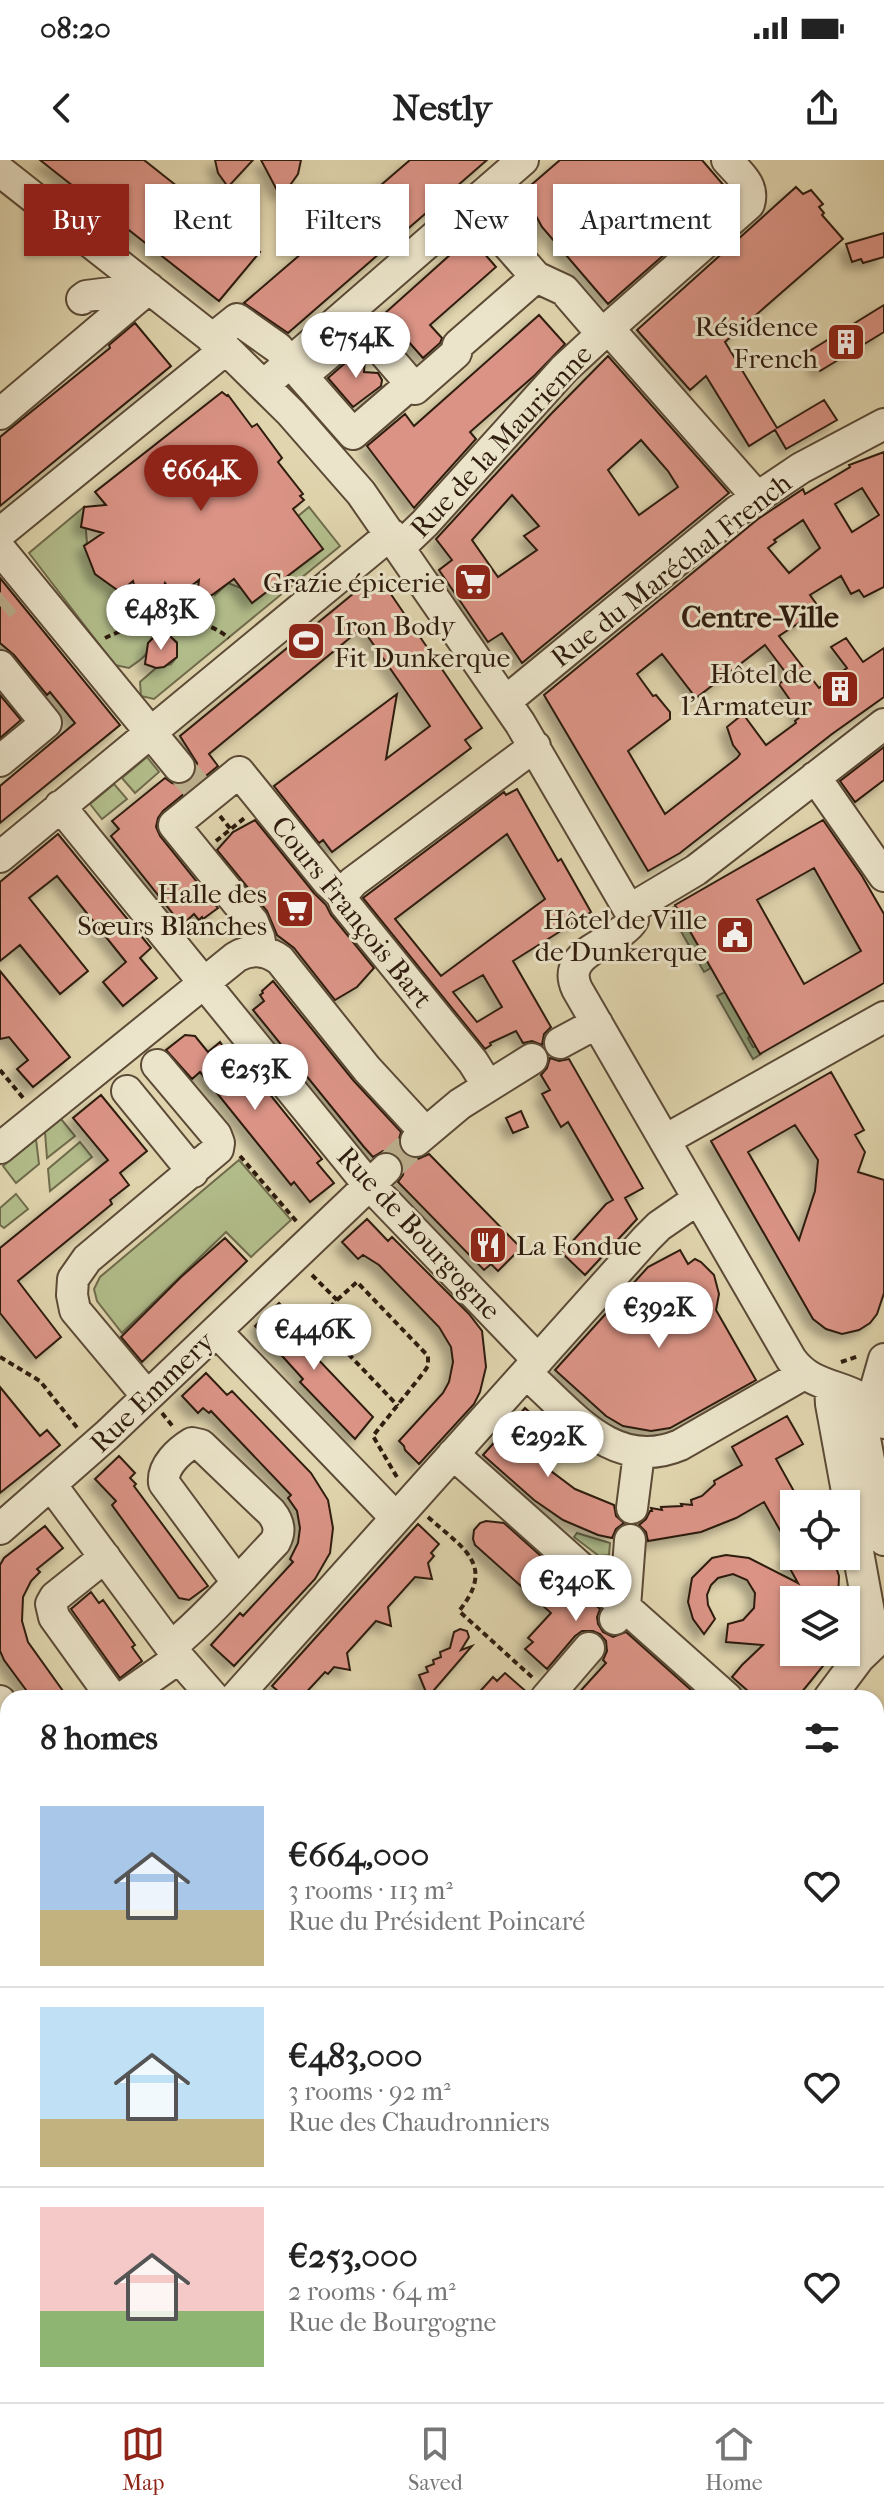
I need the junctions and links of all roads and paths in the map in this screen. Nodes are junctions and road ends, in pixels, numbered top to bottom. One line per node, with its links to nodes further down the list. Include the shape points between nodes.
1 (727, 160): 10 (street, Rue de la Maurienne, via 749,186 749,204)
2 (518, 161): 4 (street)
3 (0, 171): 8 (street)
4 (493, 184)
5 (425, 248): 12 (street)
6 (518, 256): 7 (street)
7 (536, 277): 10 (street, via 564,290); 13 (street, via 415,389)
8 (149, 288): 9 (street); 11 (street); 15 (street)
9 (82, 299)
10 (605, 331): 17 (street); 18 (street, Rue de la Maurienne, via 425,523)
11 (219, 344): 12 (street, via 237,319 278,348); 14 (street); 19 (street)
12 (296, 369): 13 (street, via 361,326); 13 (street, via 353,434); 14 (street)
13 (411, 384)
14 (270, 392): 18 (street, via 361,493)
15 (0, 414)
16 (884, 424): 17 (street, Rue du Maréchal French)
17 (757, 497): 23 (street, Rue du Maréchal French)
18 (395, 541): 21 (street, Rue de la Maurienne); 23 (street)
19 (1, 547): 20 (street, via 17,591)
20 (82, 648): 21 (path, via 134,626 174,620 210,626); 25 (street)
21 (243, 655): 25 (street, Rue de la Maurienne)
22 (0, 666): 27 (street, via 46,723)
23 (506, 701): 26 (street)
24 (884, 724): 29 (street)
25 (150, 731): 28 (street); 32 (street, Rue de la Maurienne)
26 (535, 746): 37 (street); 38 (street)
27 (0, 761)
28 (179, 767)
29 (815, 777): 36 (street); 38 (street, via 696,870)
30 (209, 802): 31 (street, Cours François Bart, via 239,772); 33 (path); 39 (street, Cours François Bart, via 174,825 253,922)
31 (264, 802): 33 (path); 37 (street, Cours François Bart)
32 (60, 806): 35 (street, Rue de la Maurienne); 40 (street, Rue de Bourgogne)
33 (232, 831): 34 (path)
34 (213, 844)
35 (1, 855)
36 (884, 876)
37 (342, 895): 47 (street, Cours François Bart)
38 (629, 910): 42 (street, via 630,925 589,951 573,973)
39 (262, 952): 40 (street, via 242,954); 47 (street, via 284,965 420,1136)
40 (203, 983): 49 (street); 54 (street, Rue de Bourgogne)
41 (884, 1017): 50 (street)
42 (597, 1023): 43 (street); 50 (street)
43 (560, 1043)
44 (532, 1059): 47 (street)
45 (157, 1065): 51 (street, via 216,1135)
46 (0, 1070): 49 (path)
47 (488, 1086)
48 (127, 1091): 53 (street)
49 (39, 1116): 52 (street)
50 (665, 1140): 55 (street)
51 (219, 1146): 53 (street); 56 (path, via 232,1146)
52 (0, 1148)
53 (193, 1172): 62 (street, via 87,1259 73,1279 75,1310)
54 (378, 1177): 56 (street, Rue Emmery); 60 (street, Rue de Bourgogne)
55 (698, 1199): 60 (street, via 653,1232); 61 (street, via 783,1348)
56 (302, 1248): 57 (street, Rue Emmery); 63 (path, via 337,1300 317,1321)
57 (216, 1331): 62 (street, Rue Emmery); 71 (street)
58 (877, 1356): 61 (path, via 849,1361); 61 (street, via 860,1379); 64 (street)
59 (0, 1357): 66 (path, via 40,1381)
60 (532, 1366): 67 (street, Rue de Bourgogne, via 593,1433); 68 (street)
61 (823, 1374): 64 (street, via 851,1391); 67 (street, via 680,1445); 78 (street)
62 (147, 1396): 65 (path); 66 (street, Rue Emmery)
63 (398, 1406)
64 (873, 1422): 74 (street)
65 (188, 1444): 76 (street, via 165,1471 164,1483); 76 (street, via 201,1445 277,1523 275,1542)
66 (93, 1448): 69 (street, Rue Emmery)
67 (639, 1453): 70 (street)
68 (453, 1454): 71 (street); 77 (street)
69 (52, 1486): 72 (street, Rue Emmery); 75 (street)
70 (632, 1508)
71 (396, 1518): 84 (street)
72 (0, 1529)
73 (630, 1540): 77 (street)
74 (884, 1540)
75 (105, 1557): 80 (street); 81 (street, via 55,1597 51,1610)
76 (237, 1582): 80 (street)
77 (620, 1614): 86 (street)
78 (876, 1641): 87 (street)
79 (589, 1648): 85 (street)
80 (175, 1653): 82 (street); 83 (street)
81 (107, 1690)
82 (131, 1690)
83 (207, 1690)
84 (242, 1690)
85 (553, 1690)
86 (717, 1690)
87 (836, 1690)

